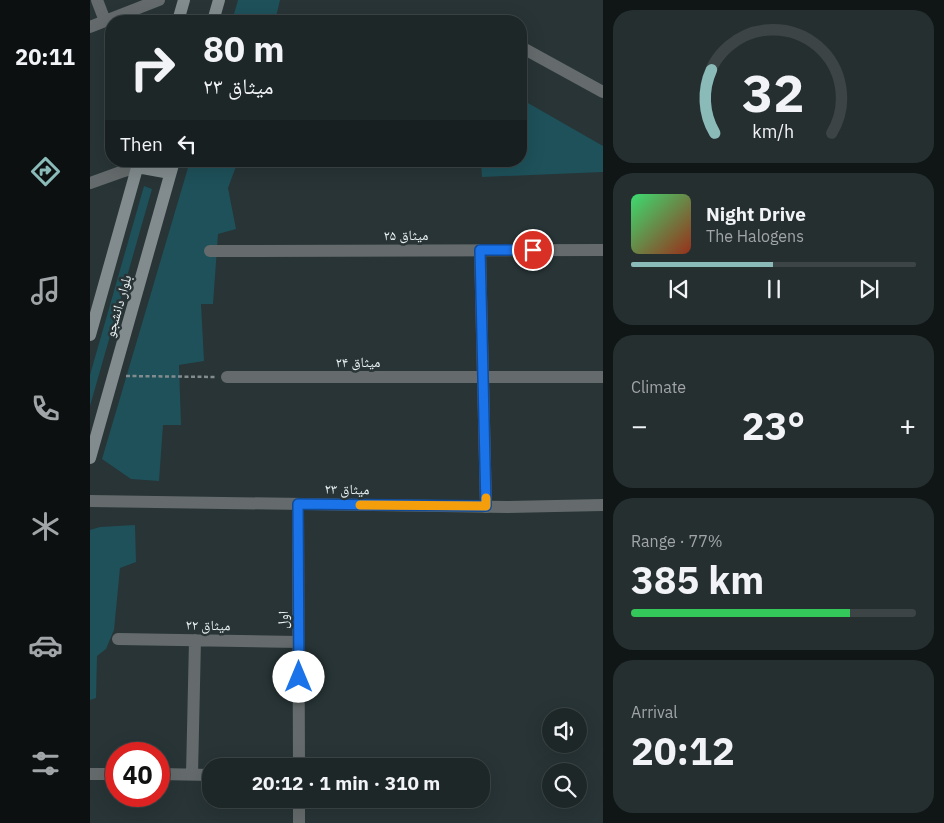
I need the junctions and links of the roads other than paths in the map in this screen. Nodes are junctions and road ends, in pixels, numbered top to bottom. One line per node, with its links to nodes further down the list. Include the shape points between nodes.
1 (97, 0): 8 (street)
2 (159, 0): 5 (street)
3 (184, 0): 6 (main road)
4 (219, 0): 7 (main road)
5 (120, 15)
6 (180, 15)
7 (215, 15)
8 (105, 21): 9 (street)
9 (90, 28)
10 (527, 50): 11 (street)
11 (603, 92)
12 (131, 167): 15 (street)
13 (137, 167): 19 (main road, بلوار دانشجو)
14 (172, 167): 23 (main road, بلوار دانشجو)
15 (90, 183)
16 (480, 250): 17 (street, میثاق ۲۵); 18 (street, میثاق ۲۵); 21 (street)
17 (603, 250)
18 (210, 251)
19 (90, 335)
20 (227, 377): 21 (street, میثاق ۲۴)
21 (483, 377): 22 (street, میثاق ۲۴); 27 (street)
22 (603, 377)
23 (90, 458)
24 (90, 501): 25 (street, میثاق ۲۳)
25 (298, 504): 27 (street, میثاق ۲۳); 30 (street, اول)
26 (603, 505): 27 (street, میثاق ۲۳)
27 (486, 506)
28 (118, 639): 29 (street, میثاق ۲۲)
29 (195, 640): 30 (street, میثاق ۲۲); 35 (street)
30 (298, 642): 31 (street, اول)
31 (299, 758)
32 (90, 774): 33 (street)
33 (105, 774)
34 (170, 774): 35 (street)
35 (192, 775): 36 (street)
36 (202, 775)
37 (299, 808): 38 (street)
38 (300, 823)

